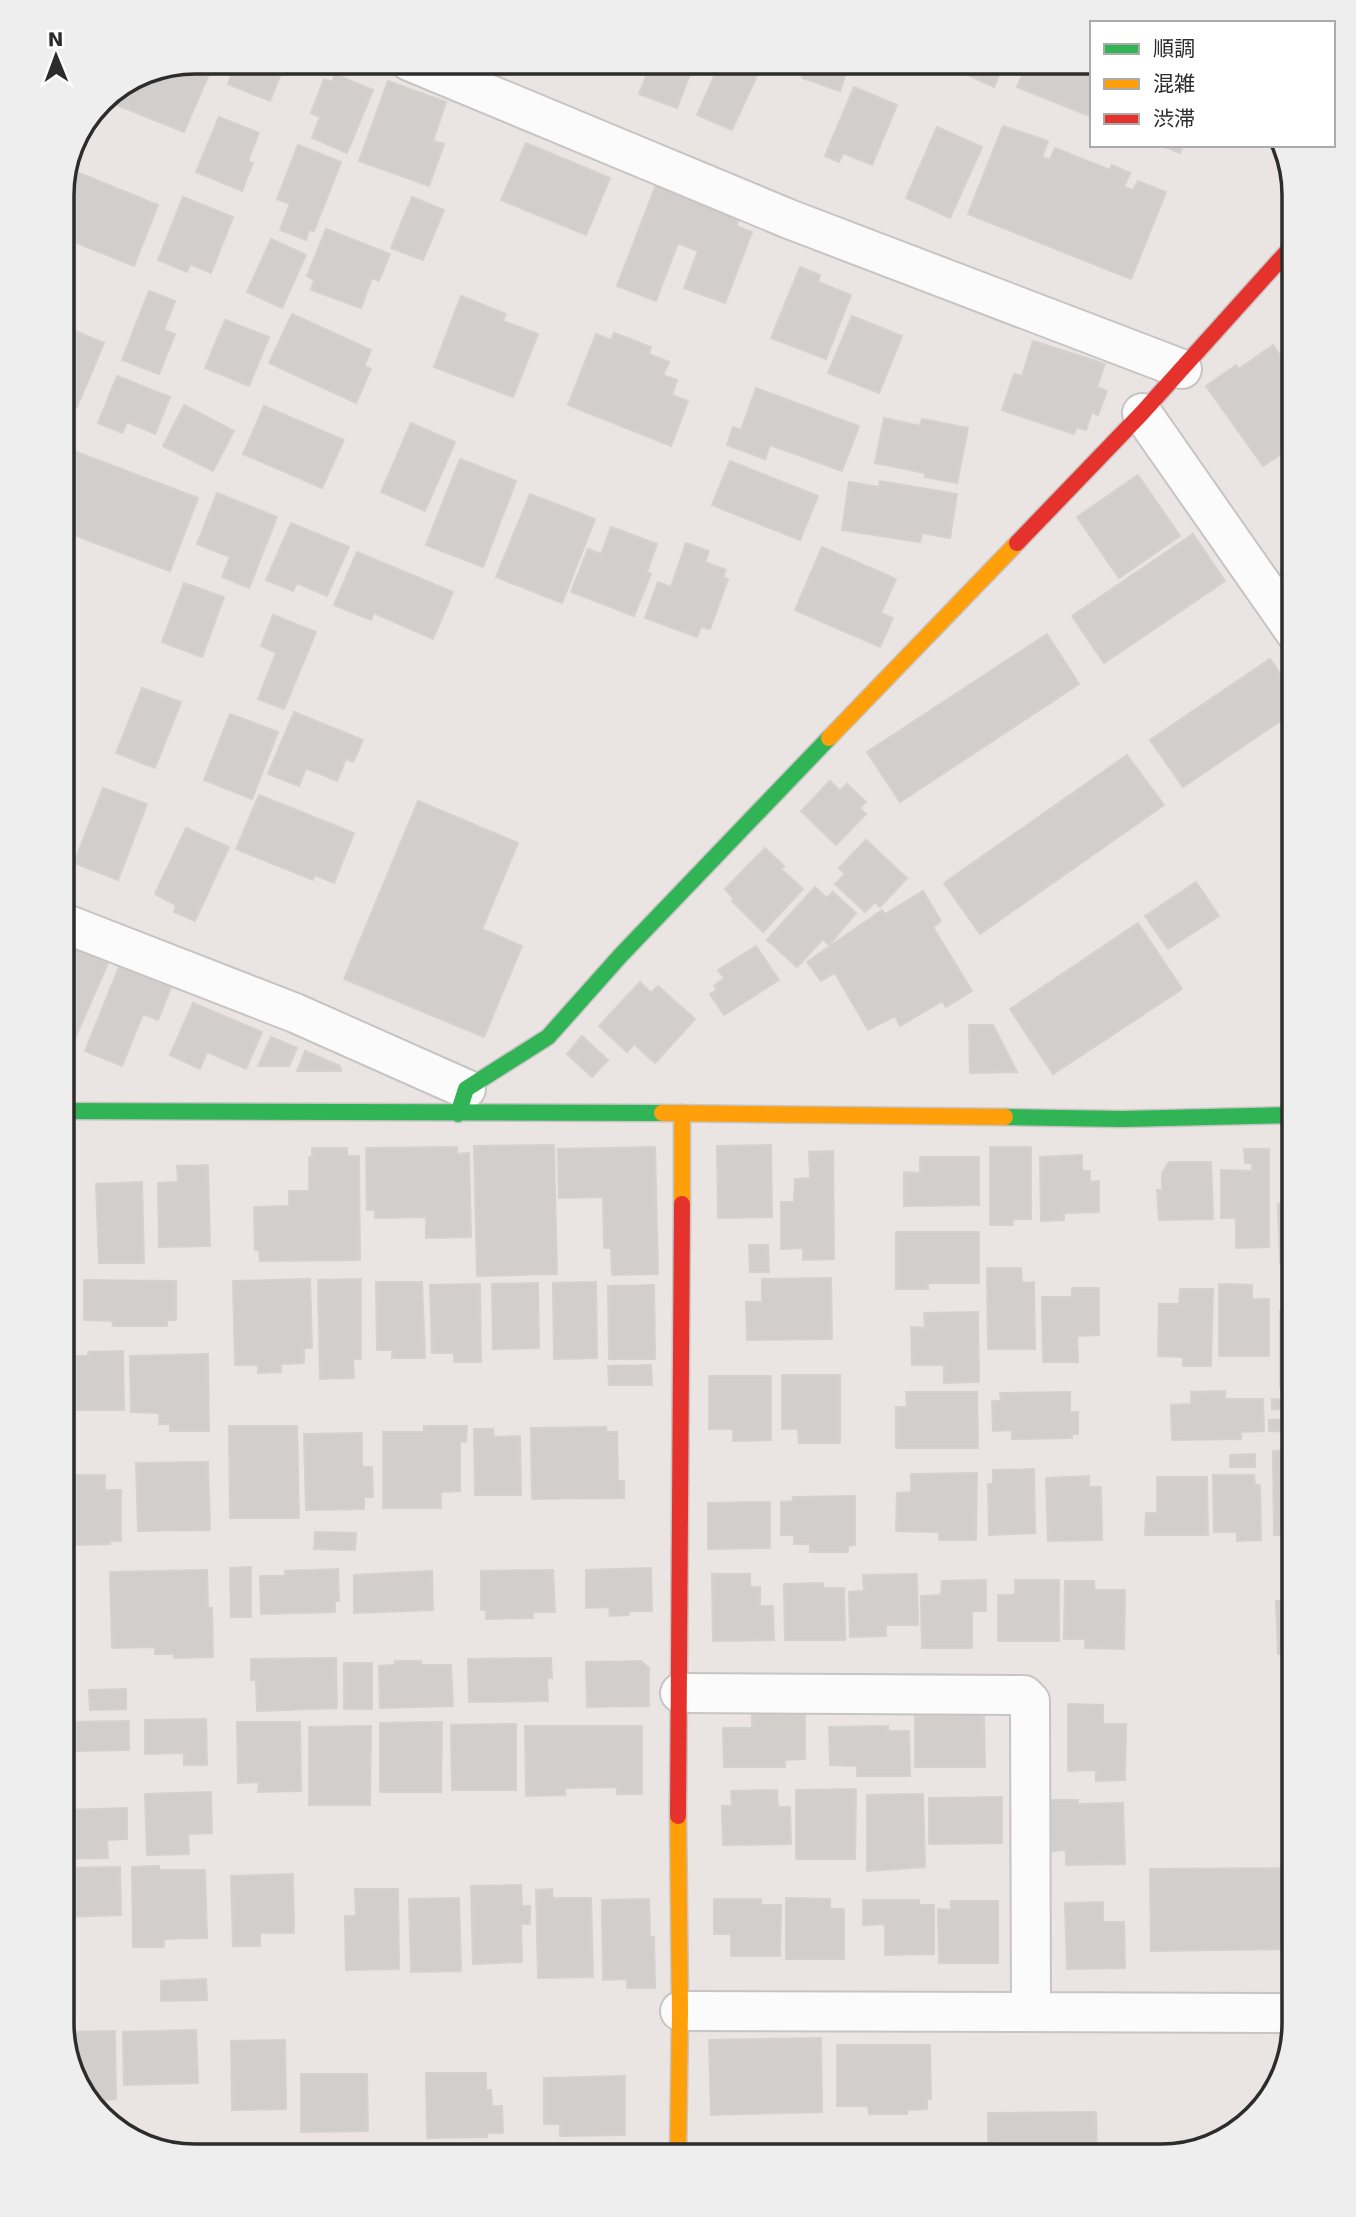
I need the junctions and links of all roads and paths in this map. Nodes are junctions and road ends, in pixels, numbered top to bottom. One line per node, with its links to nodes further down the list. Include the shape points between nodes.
1 (440, 74): 3 (street, via 801,224)
2 (1282, 257): 3 (street)
3 (1182, 369): 4 (street)
4 (1142, 413): 5 (street); 7 (street, via 548,1037)
5 (1282, 613)
6 (74, 927): 7 (street, via 295,1013)
7 (462, 1101): 8 (street); 9 (street)
8 (74, 1111)
9 (682, 1112): 10 (street, via 1122,1119); 11 (street)
10 (1282, 1115)
11 (680, 1693): 12 (street); 13 (street, via 1024,1695 1030,1701)
12 (680, 2011): 13 (street); 15 (street)
13 (1031, 2012): 14 (street)
14 (1282, 2012)
15 (678, 2144)

